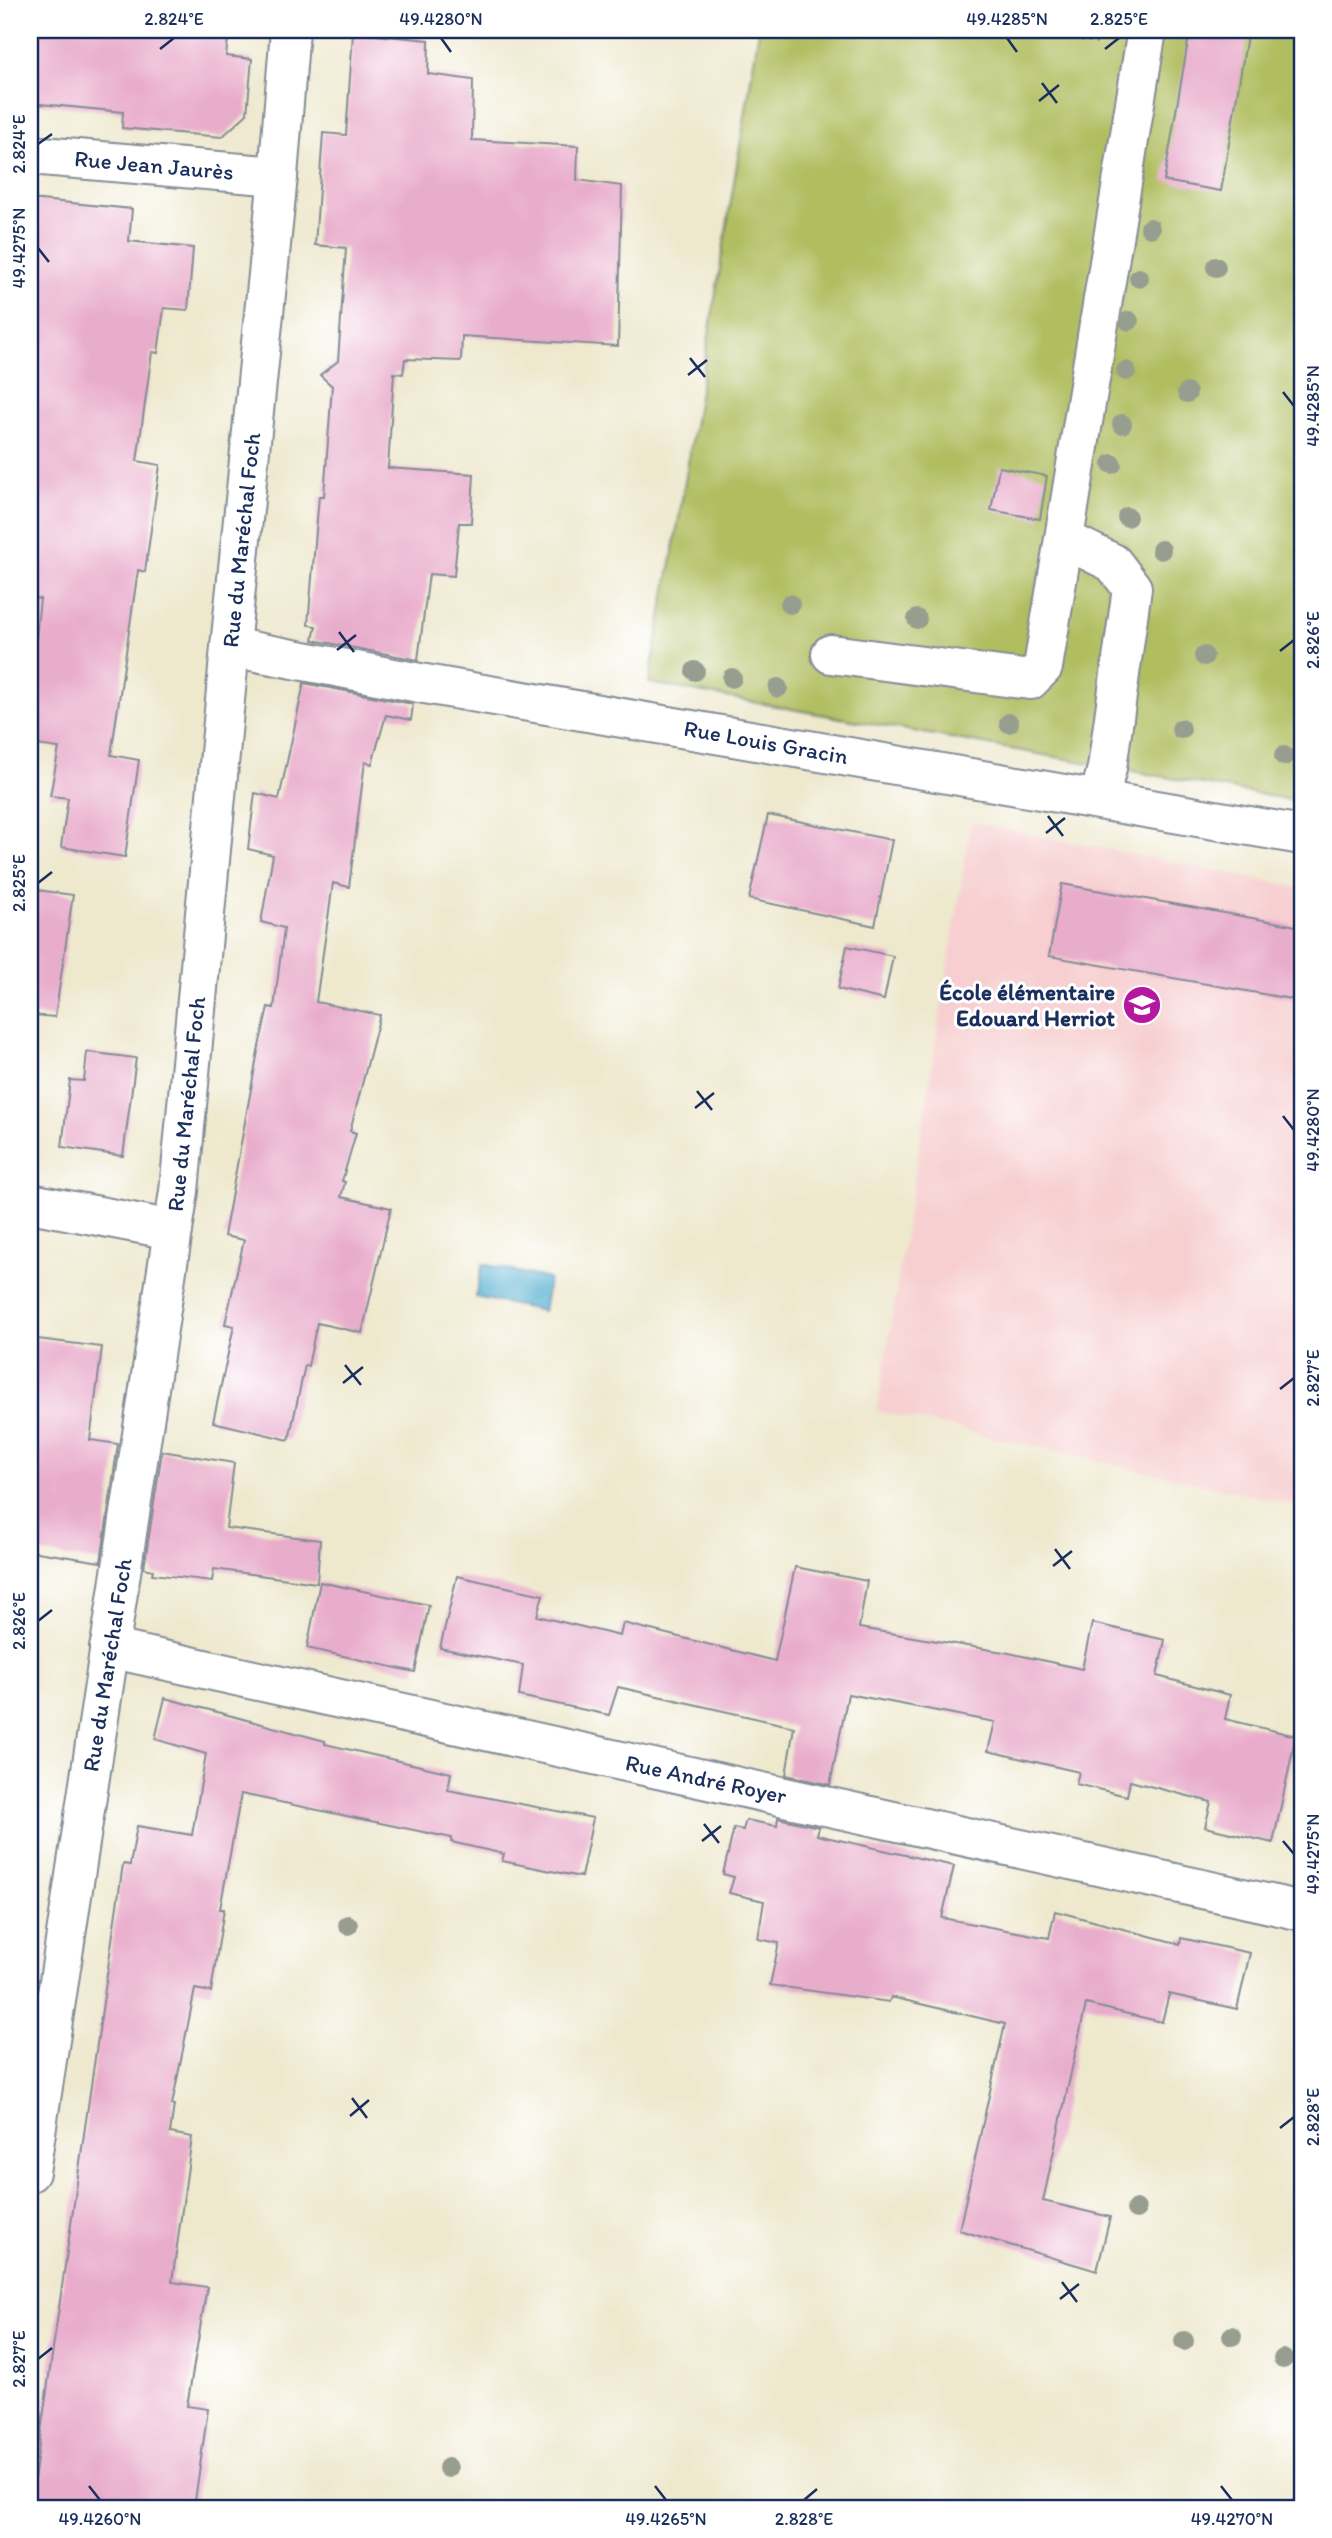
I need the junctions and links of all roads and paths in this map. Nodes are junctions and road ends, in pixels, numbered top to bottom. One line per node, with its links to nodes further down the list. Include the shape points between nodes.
1 (290, 30): 6 (street, Rue du Maréchal Foch)
2 (1026, 30): 4 (path)
3 (1147, 30): 7 (street)
4 (1099, 42)
5 (30, 155): 6 (street, Rue Jean Jaurès)
6 (278, 176): 8 (street, Rue du Maréchal Foch)
7 (1066, 540): 9 (street, via 1043,667 1030,680); 10 (street, via 1113,563 1132,588)
8 (230, 647): 10 (street, Rue Louis Gracin); 13 (street, Rue du Maréchal Foch)
9 (831, 654)
10 (1100, 799): 11 (street, Rue Louis Gracin)
11 (1302, 835)
12 (30, 1203): 13 (street)
13 (173, 1230): 14 (street, Rue du Maréchal Foch)
14 (109, 1648): 15 (street, Rue André Royer); 16 (street, Rue du Maréchal Foch)
15 (1302, 1911)
16 (30, 2172)

